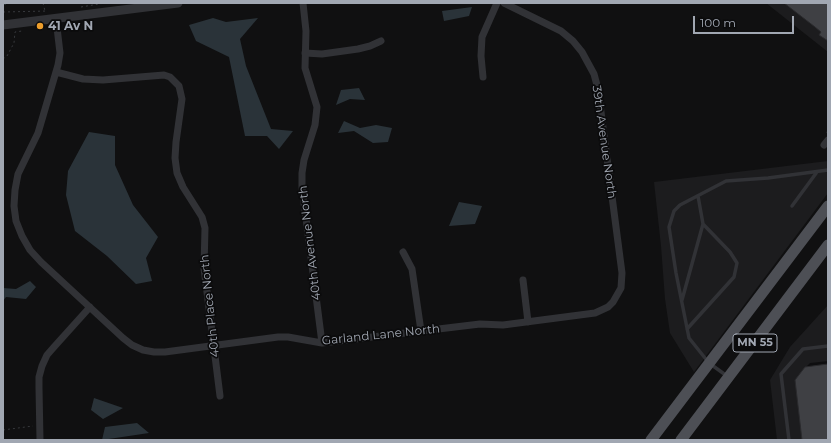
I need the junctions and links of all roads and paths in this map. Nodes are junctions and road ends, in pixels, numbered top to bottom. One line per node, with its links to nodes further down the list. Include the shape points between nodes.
1 (42, 3): 10 (path)
2 (104, 3): 7 (path)
3 (178, 3): 11 (street)
4 (303, 3): 15 (street, 40th Avenue North)
5 (497, 3): 18 (street, via 482,37)
6 (504, 3): 29 (street, 39th Avenue North, via 561,31 582,52 594,74 622,273 621,288)
7 (76, 7)
8 (50, 11): 10 (path)
9 (3, 12): 10 (path)
10 (45, 15): 11 (street); 12 (street)
11 (56, 18): 17 (street, Garland Lane North, via 60,53)
12 (3, 25)
13 (23, 31): 16 (path, via 15,32 14,42)
14 (381, 41): 15 (street, via 358,49 322,54)
15 (305, 53): 34 (street, 40th Avenue North, via 305,68 318,107 304,160 302,187)
16 (3, 59)
17 (56, 72): 30 (street, Garland Lane North, via 38,133 18,174 14,206 16,221 30,250); 35 (street, 40th Place North, via 83,79 103,80 164,75 179,86 182,99 176,142 177,173 202,217 205,228 204,268)
18 (483, 77)
19 (828, 170): 20 (lane)
20 (817, 172): 21 (lane, via 726,181); 22 (lane)
21 (698, 196): 24 (lane); 28 (lane, via 680,204 674,211 669,226)
22 (792, 206)
23 (828, 206): 37 (main road, MN 55)
24 (703, 224): 28 (lane); 32 (lane, via 737,263 734,277)
25 (828, 245): 38 (main road, MN 55)
26 (403, 252): 33 (street, via 412,269)
27 (523, 280): 31 (street)
28 (681, 301): 32 (lane)
29 (613, 302): 31 (street, Garland Lane North, via 595,313)
30 (90, 307): 35 (street, Garland Lane North, via 123,338 143,350 166,352); 40 (street, via 47,355 42,366 39,376)
31 (528, 322): 33 (street, Garland Lane North, via 480,324)
32 (687, 329): 37 (lane, via 689,338)
33 (421, 331): 34 (street, Garland Lane North)
34 (322, 343): 35 (street, Garland Lane North, via 288,337)
35 (214, 346): 39 (street, 40th Place North)
36 (828, 346): 45 (lane, via 803,350 781,374)
37 (709, 364): 38 (lane); 43 (main road, MN 55)
38 (729, 377): 44 (main road, MN 55)
39 (220, 396)
40 (40, 425): 41 (path); 42 (street)
41 (3, 430)
42 (40, 440)
43 (651, 440)
44 (681, 440)
45 (789, 440)

